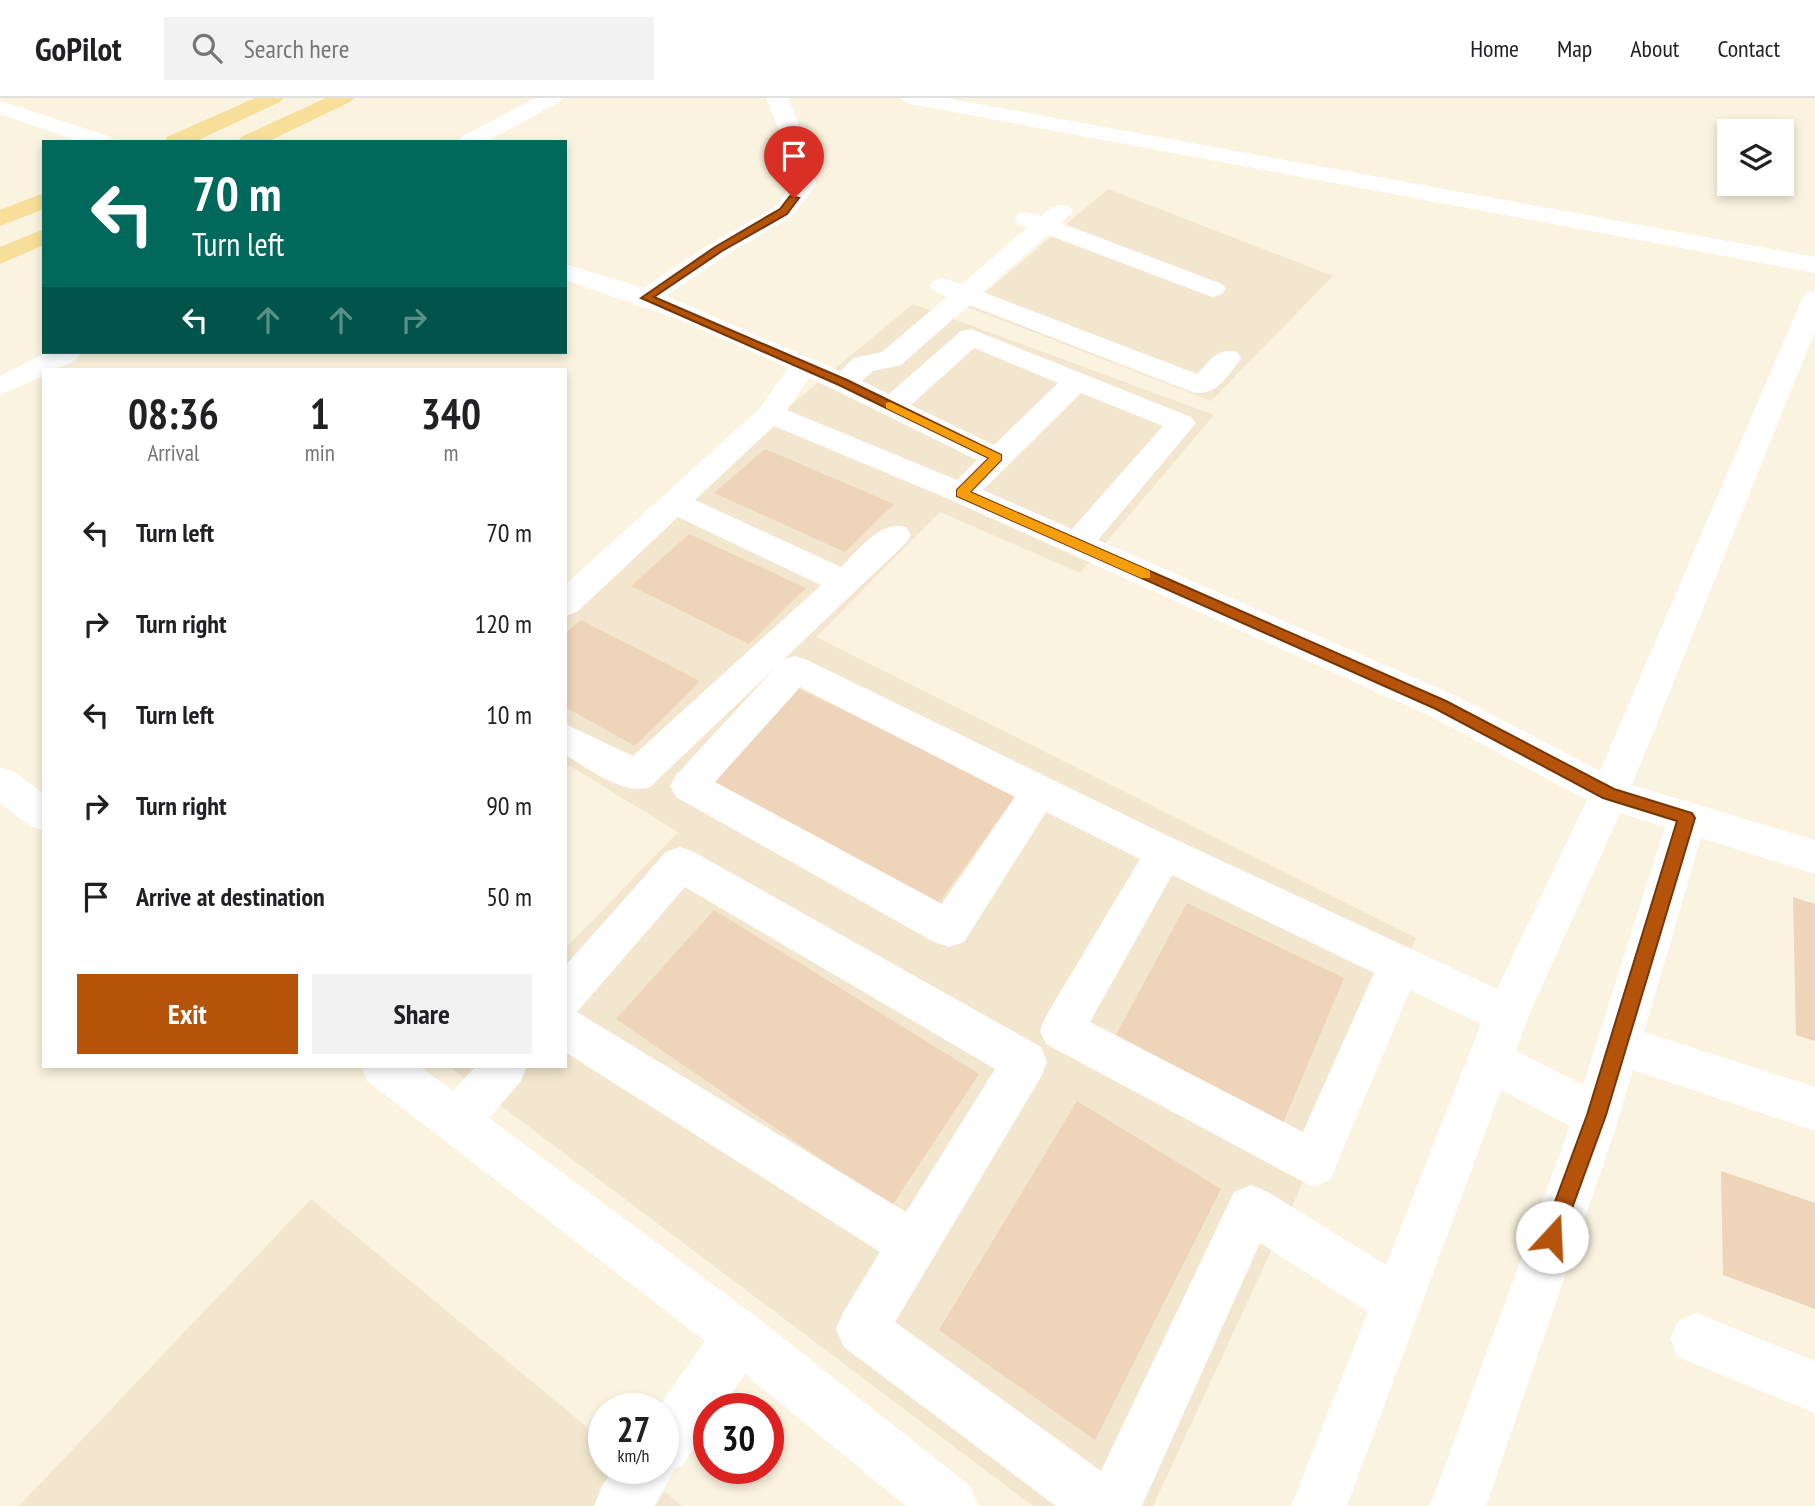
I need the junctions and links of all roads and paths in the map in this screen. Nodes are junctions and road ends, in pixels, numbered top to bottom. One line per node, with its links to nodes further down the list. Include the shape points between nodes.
1 (273, 98): 9 (main road)
2 (344, 98): 10 (main road)
3 (552, 98): 11 (street)
4 (777, 98): 20 (street, via 800,158 804,185 783,212)
5 (911, 98): 16 (street)
6 (44, 103): 7 (street)
7 (9, 109): 8 (street)
8 (97, 140)
9 (179, 140)
10 (252, 140)
11 (473, 140)
12 (42, 201): 13 (main road)
13 (0, 219)
14 (42, 237): 15 (main road)
15 (0, 256)
16 (1815, 265)
17 (567, 273): 20 (street)
18 (1213, 289): 19 (street, via 1044,215)
19 (954, 290): 23 (street, via 1202,386); 26 (street, via 891,359 864,364)
20 (646, 298): 24 (street)
21 (1815, 299): 40 (street)
22 (65, 354): 27 (street)
23 (1227, 358)
24 (803, 367): 26 (street); 29 (street)
25 (1077, 380): 28 (street, via 971,337); 30 (street); 34 (street, via 1181,423)
26 (843, 383): 28 (street)
27 (0, 387)
28 (891, 406): 30 (street)
29 (770, 414): 31 (street); 32 (street)
30 (997, 457): 31 (street)
31 (962, 493): 34 (street)
32 (674, 503): 35 (street); 36 (street)
33 (895, 535): 35 (street)
34 (1077, 544): 40 (street, via 1441,705)
35 (844, 582): 37 (street, via 637,776)
36 (567, 602)
37 (567, 739)
38 (0, 782): 41 (street)
39 (1038, 793): 39 (street, via 949,929 689,786 795,669); 43 (street)
40 (1609, 794): 42 (street); 47 (street)
41 (42, 814)
42 (1686, 818): 44 (street); 49 (street)
43 (1164, 853): 45 (street); 45 (street, via 1062,1030 1312,1163)
44 (1815, 857)
45 (1399, 965): 47 (street)
46 (567, 996): 56 (street, via 680,864 1025,1062)
47 (1507, 1015): 50 (street)
48 (567, 1029): 56 (street)
49 (1616, 1044): 53 (street); 54 (street)
50 (1490, 1061): 54 (street); 57 (street)
51 (386, 1068): 55 (street)
52 (503, 1068): 55 (street)
53 (1815, 1109)
54 (1597, 1115): 68 (street)
55 (456, 1121): 58 (street)
56 (914, 1245): 65 (street, via 862,1329)
57 (1397, 1301): 66 (street, via 1251,1209); 67 (street)
58 (740, 1336): 61 (street); 64 (street)
59 (1696, 1339): 60 (street)
60 (1815, 1387)
61 (679, 1424)
62 (637, 1484): 63 (street)
63 (622, 1506)
64 (950, 1506)
65 (1102, 1506)
66 (1112, 1506)
67 (1319, 1506)
68 (1458, 1506)

